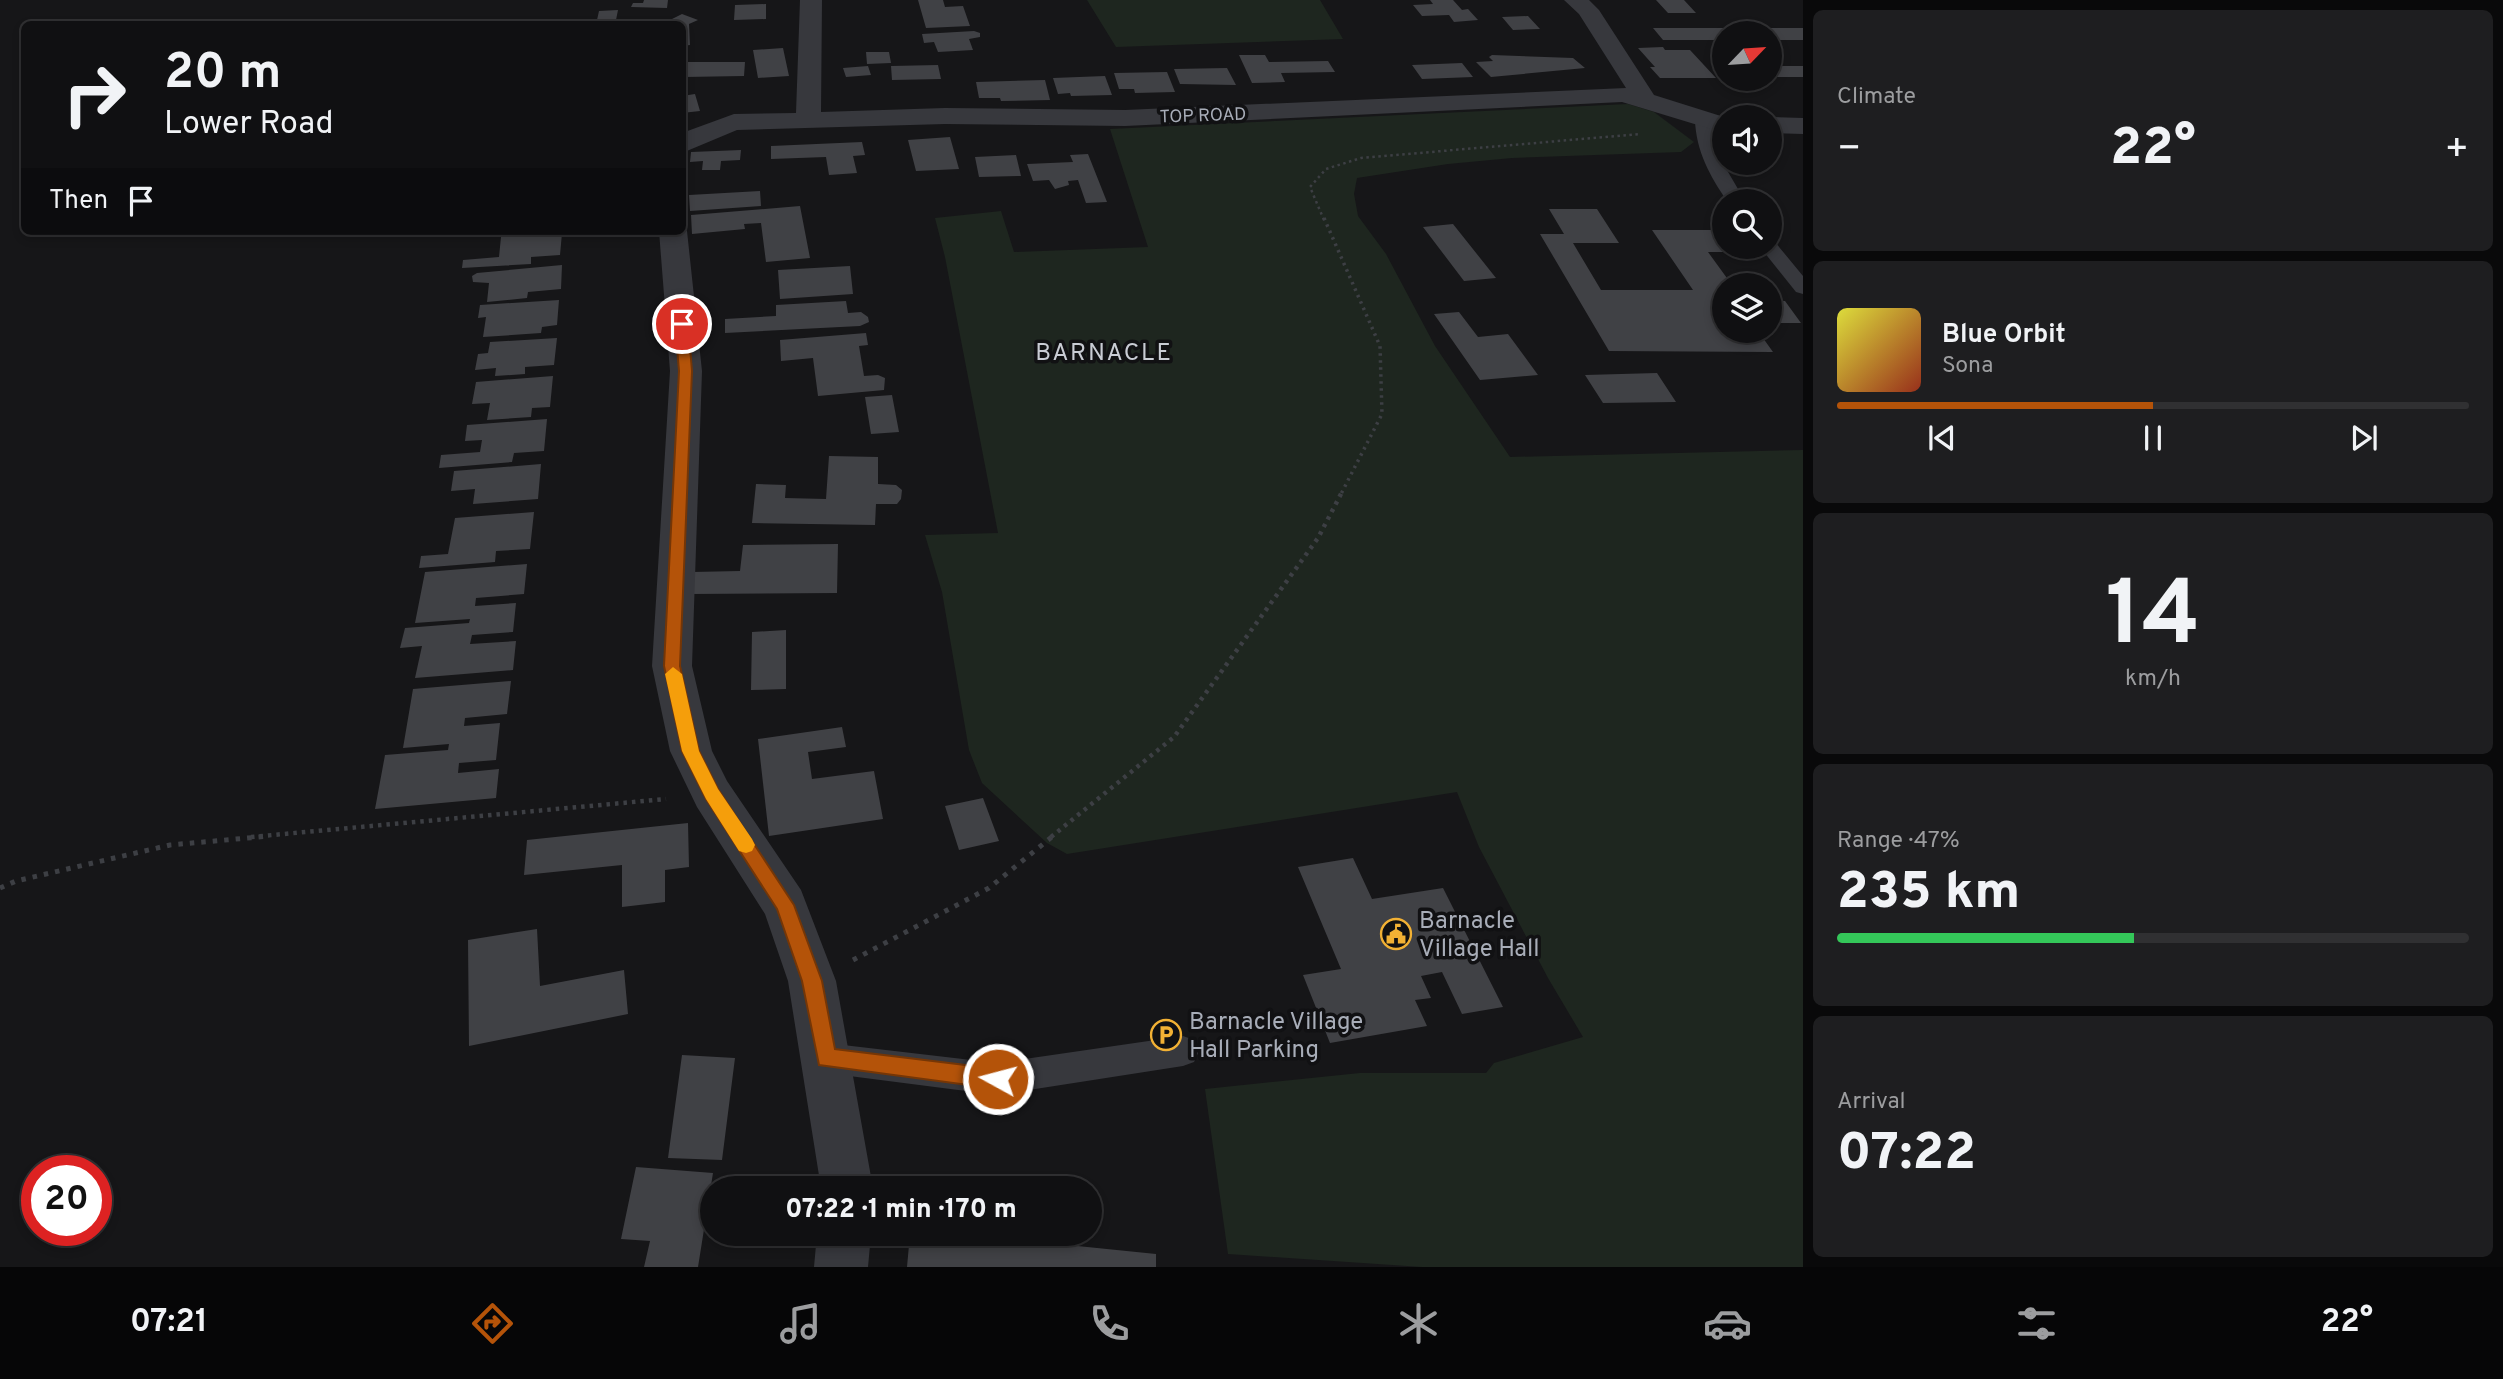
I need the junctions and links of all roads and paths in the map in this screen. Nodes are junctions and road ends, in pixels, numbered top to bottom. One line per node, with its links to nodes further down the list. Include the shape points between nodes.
1 (811, 0): 4 (street)
2 (1575, 0): 3 (street, via 1588,10)
3 (1644, 98): 4 (street, TOP ROAD, via 1622,95 1125,118); 5 (street, TOP ROAD)
4 (808, 120): 8 (street, TOP ROAD, via 734,122)
5 (1705, 120): 9 (lane, via 1702,135); 15 (path, via 1680,130 1362,158 1326,169 1310,187 1380,346 1382,414 1318,538 1174,737 989,888)
6 (1782, 125): 7 (street)
7 (1803, 126)
8 (686, 142)
9 (1727, 189)
10 (673, 235): 13 (street, via 686,371 672,666 691,751)
11 (1780, 259): 12 (lane)
12 (1803, 288)
13 (712, 794): 14 (path, via 170,845); 15 (street, via 785,905)
14 (0, 888)
15 (812, 981): 17 (street)
16 (1183, 1051): 17 (lane, via 998,1079)
17 (826, 1058): 18 (street)
18 (845, 1176)
19 (843, 1246): 20 (street)
20 (841, 1267)

